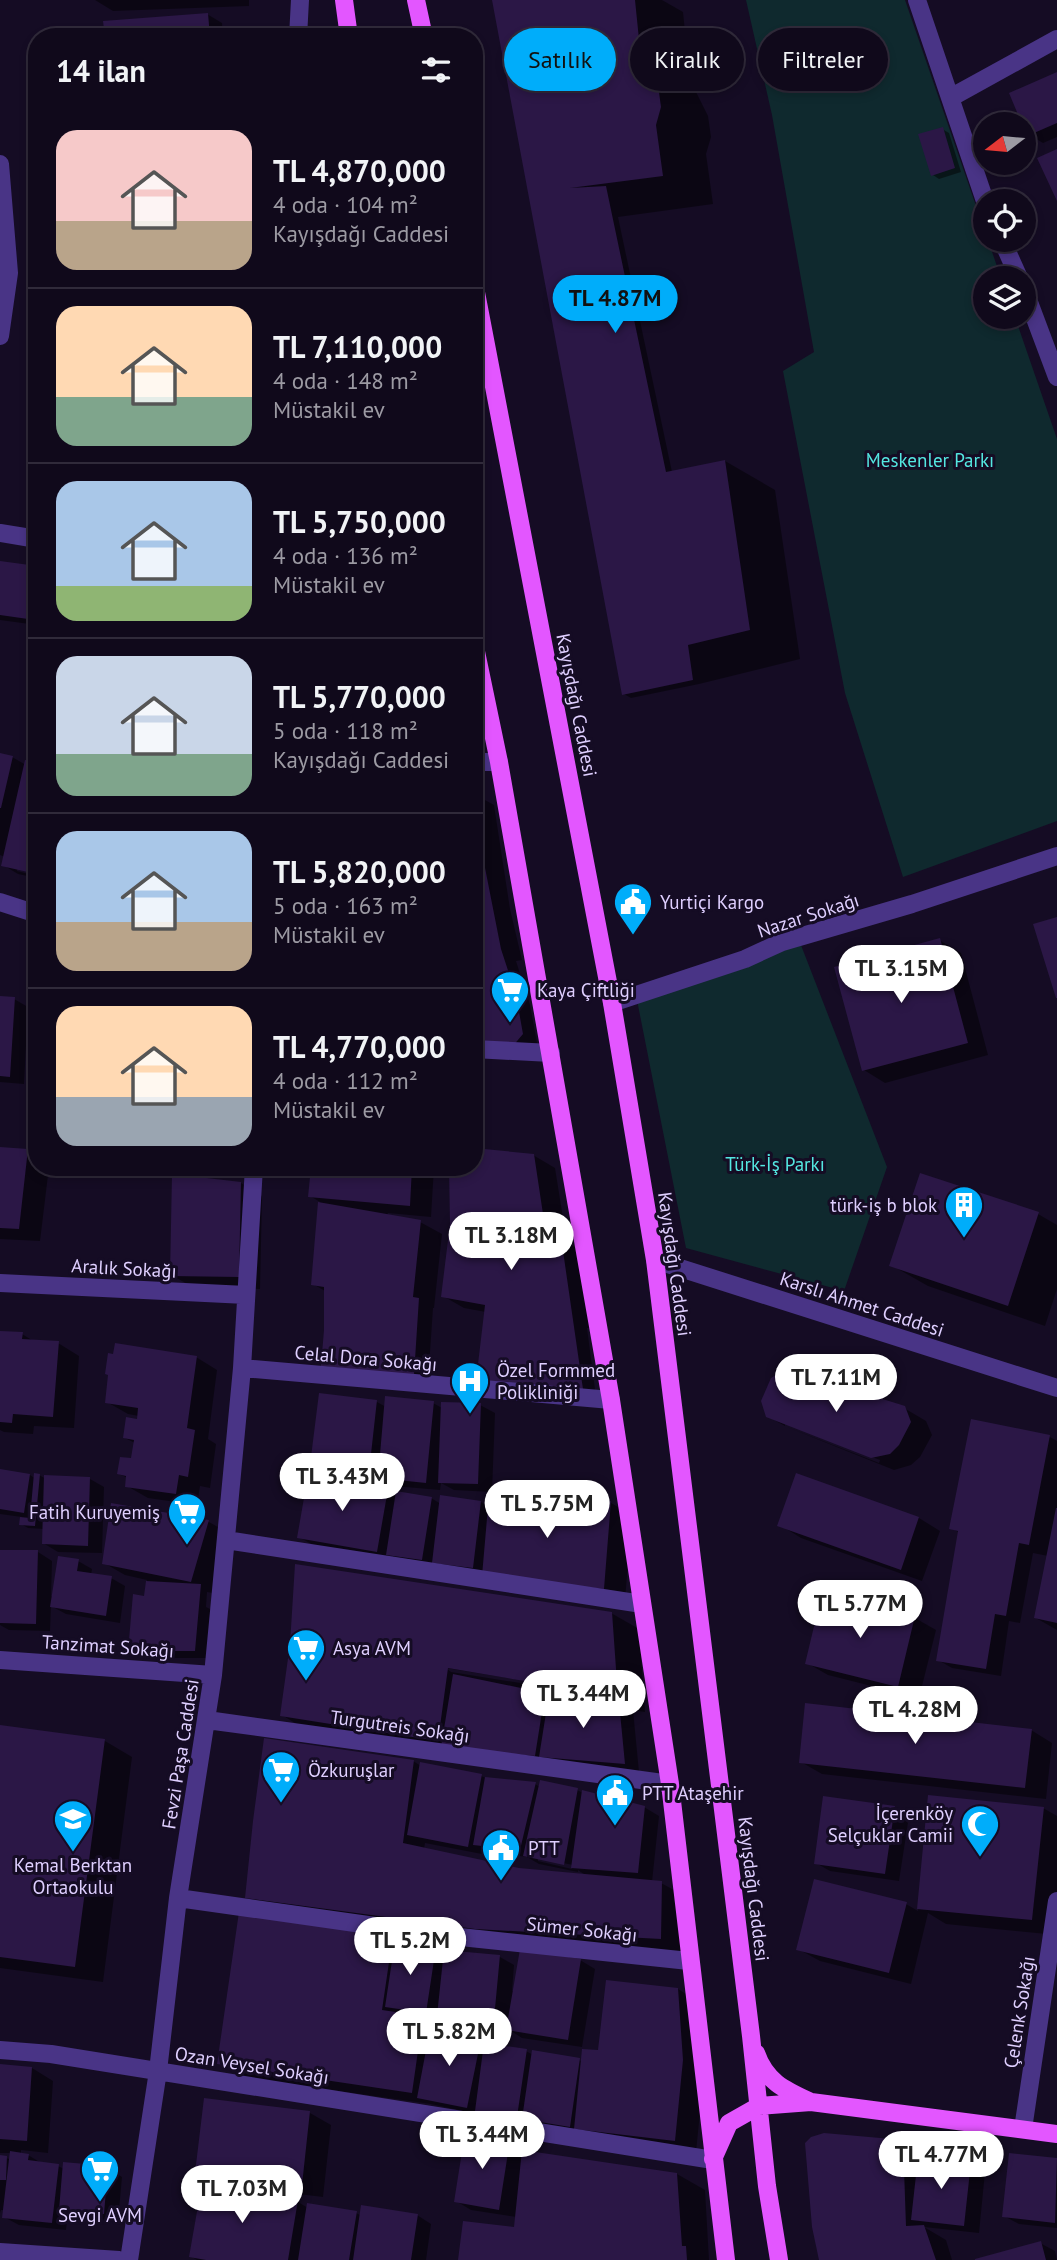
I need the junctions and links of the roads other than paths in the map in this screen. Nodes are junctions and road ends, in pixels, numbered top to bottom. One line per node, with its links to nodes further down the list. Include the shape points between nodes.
1 (300, 0): 5 (street)
2 (344, 0): 6 (main road)
3 (416, 0): 7 (main road)
4 (917, 0): 9 (street)
5 (298, 28)
6 (348, 28)
7 (422, 28)
8 (1057, 39): 9 (street)
9 (950, 98): 11 (street)
10 (0, 164): 14 (street, via 9,272)
11 (981, 189)
12 (1036, 321): 15 (street)
13 (483, 334): 24 (main road, Kayışdağı Caddesi)
14 (0, 336)
15 (1057, 377)
16 (0, 533): 17 (street)
17 (28, 538)
18 (483, 685): 20 (main road)
19 (483, 762): 20 (street)
20 (499, 762): 26 (main road)
21 (1057, 856): 24 (street, Nazar Sokağı, via 782,942 745,959)
22 (0, 902): 23 (street)
23 (28, 911)
24 (612, 1003): 28 (main road, Kayışdağı Caddesi)
25 (483, 1049): 26 (street)
26 (551, 1053): 33 (main road)
27 (253, 1176): 30 (street, Fevzi Paşa Caddesi)
28 (655, 1260): 32 (street, Karslı Ahmet Caddesi); 43 (main road, Kayışdağı Caddesi)
29 (0, 1283): 30 (street, Aralık Sokağı)
30 (246, 1295): 31 (street, Fevzi Paşa Caddesi)
31 (242, 1368): 33 (street, Celal Dora Sokağı); 34 (street, Fevzi Paşa Caddesi)
32 (1057, 1388)
33 (611, 1400): 35 (main road)
34 (226, 1540): 35 (street); 37 (street, Fevzi Paşa Caddesi)
35 (642, 1604): 39 (main road)
36 (0, 1660): 37 (street, Tanzimat Sokağı)
37 (213, 1675): 38 (street, Fevzi Paşa Caddesi)
38 (207, 1720): 39 (street, Turgutreis Sokağı); 40 (street, Fevzi Paşa Caddesi)
39 (670, 1784): 42 (main road)
40 (178, 1899): 42 (street, Sümer Sokağı, via 432,1934); 45 (street, Fevzi Paşa Caddesi)
41 (1057, 1901): 48 (street, Çelenk Sokağı)
42 (690, 1961): 50 (main road)
43 (751, 2036): 46 (main road, via 768,2076); 47 (main road, Kayışdağı Caddesi)
44 (0, 2050): 45 (street, Ozan Veysel Sokağı)
45 (158, 2071): 50 (street, Ozan Veysel Sokağı); 53 (street, Fevzi Paşa Caddesi)
46 (811, 2102): 47 (main road); 48 (main road)
47 (759, 2106): 50 (main road, via 729,2123); 55 (main road, Kayışdağı Caddesi)
48 (1023, 2129): 49 (main road)
49 (1057, 2134)
50 (713, 2160): 54 (main road)
51 (0, 2252): 52 (street)
52 (119, 2260)
53 (129, 2260)
54 (726, 2260)
55 (779, 2260)

